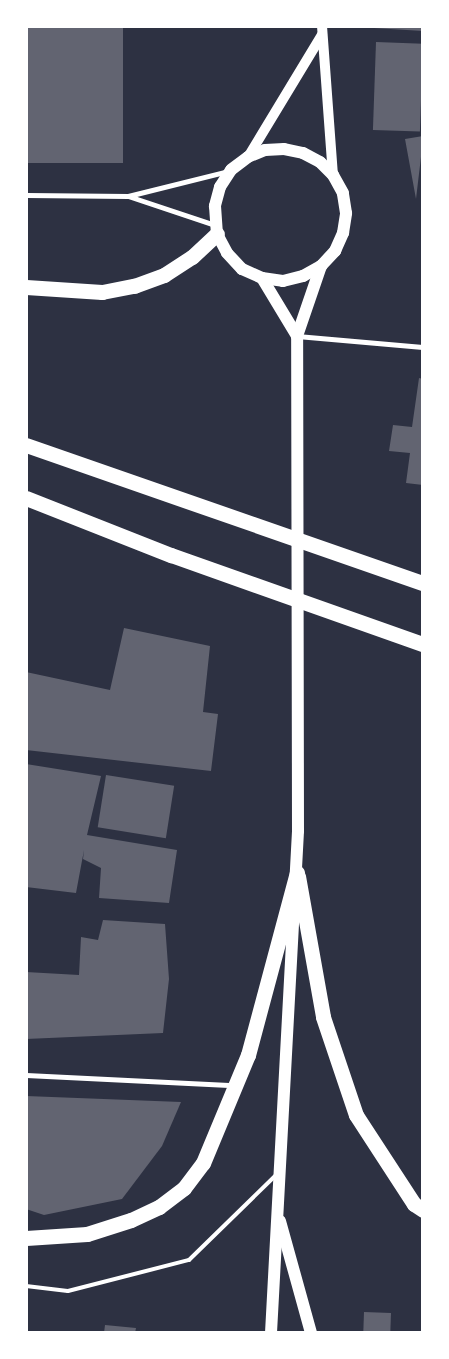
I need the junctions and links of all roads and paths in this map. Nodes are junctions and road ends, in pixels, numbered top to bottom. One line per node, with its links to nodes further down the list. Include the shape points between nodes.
1 (322, 31): 2 (main road); 4 (main road)
2 (248, 157): 3 (main road); 4 (main road, via 265,150 303,153 320,162)
3 (231, 170): 6 (street); 7 (main road, via 220,187 215,206)
4 (333, 175): 8 (main road, via 343,193 346,213 343,233 335,251)
5 (26, 196): 6 (street)
6 (128, 196): 7 (street)
7 (215, 229): 9 (main road, via 226,253 242,269); 10 (highway, via 192,258 134,286 102,292)
8 (321, 266): 9 (main road, via 303,276 282,281); 11 (main road)
9 (262, 278): 11 (main road)
10 (26, 287)
11 (296, 336): 12 (street); 17 (main road)
12 (423, 347)
13 (26, 445): 15 (highway)
14 (26, 498): 16 (highway, via 172,555)
15 (423, 583)
16 (423, 644)
17 (297, 872): 19 (highway, via 248,1056); 20 (main road); 21 (highway, via 323,1018 356,1115 414,1204)
18 (26, 1075): 19 (street)
19 (237, 1085): 23 (highway, via 203,1163 184,1188 159,1207 87,1234)
20 (280, 1171): 22 (main road); 24 (lane, via 189,1260 68,1291)
21 (423, 1210)
22 (278, 1211): 25 (main road); 26 (main road)
23 (26, 1238)
24 (26, 1286)
25 (271, 1333)
26 (311, 1333)

